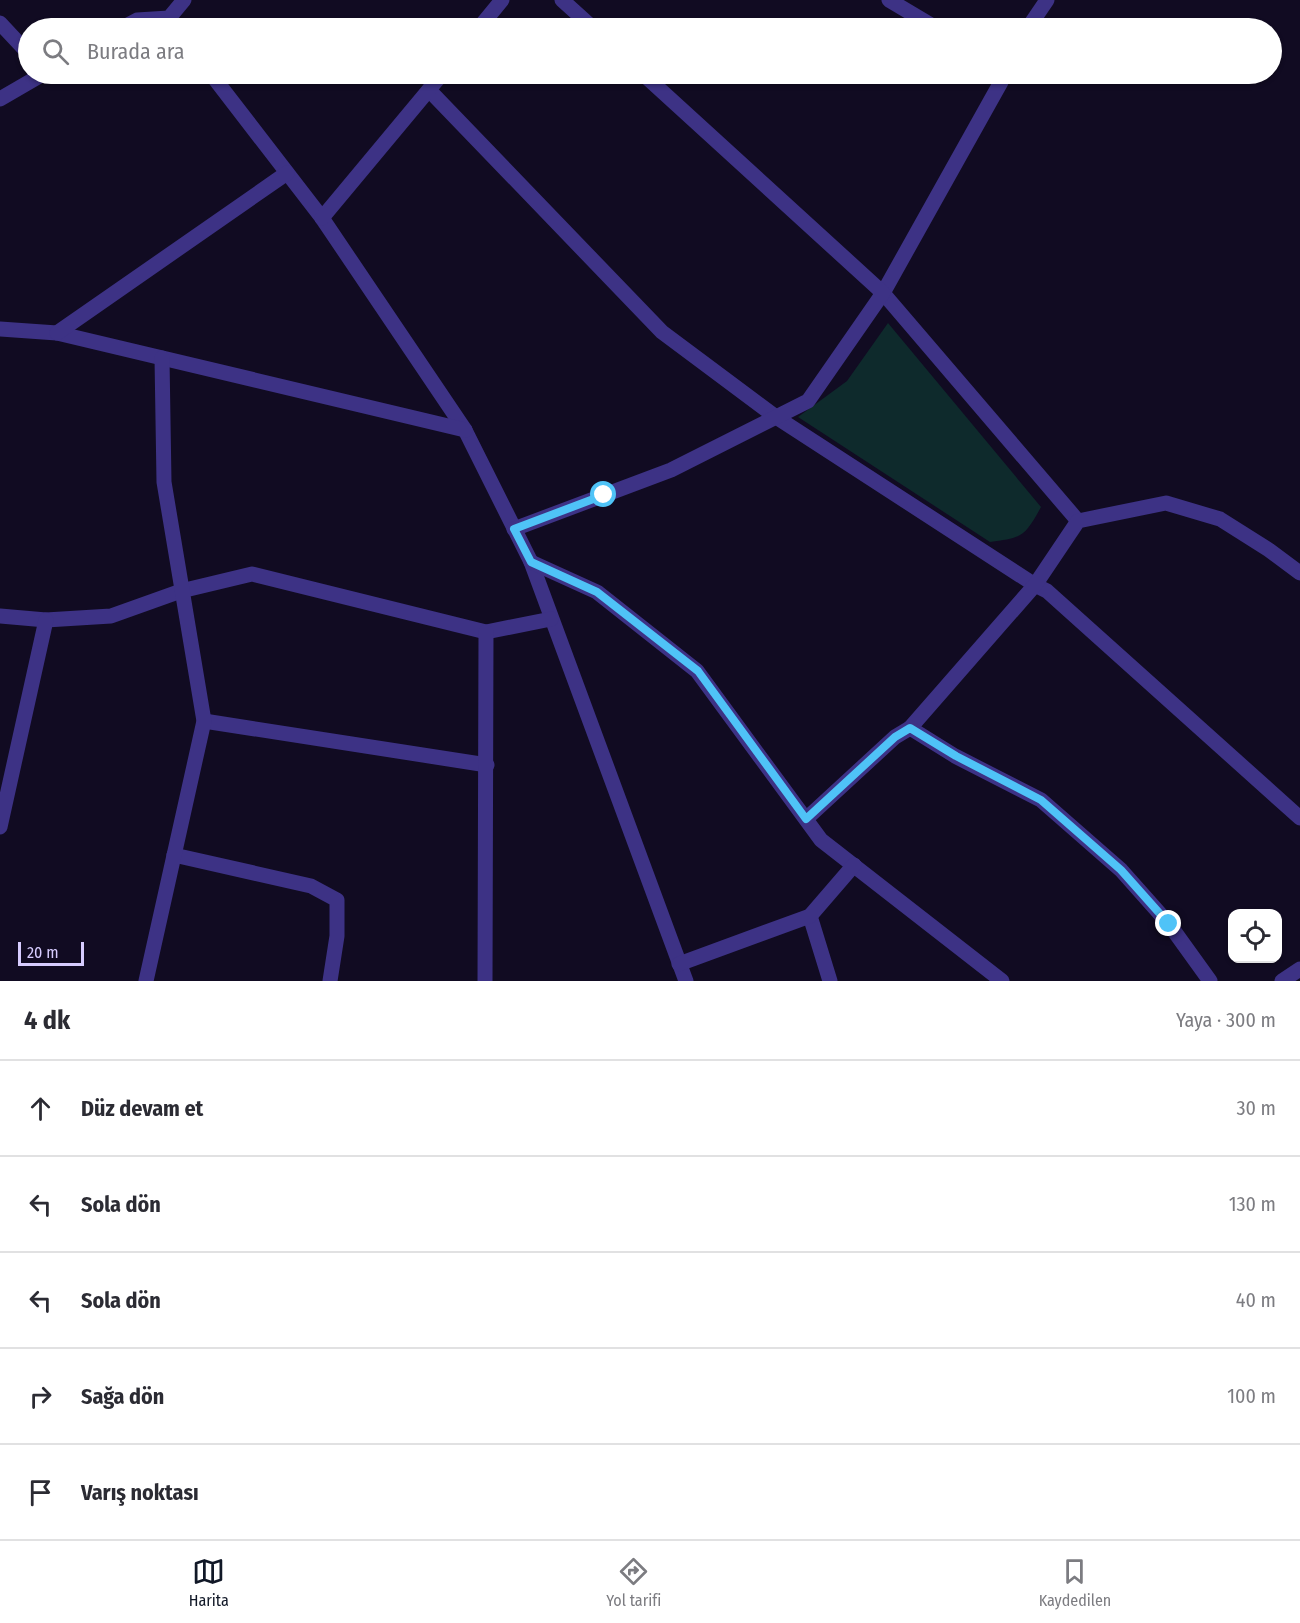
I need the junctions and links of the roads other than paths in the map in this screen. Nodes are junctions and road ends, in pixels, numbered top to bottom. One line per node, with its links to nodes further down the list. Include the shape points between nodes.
1 (184, 0): 6 (street)
2 (502, 0): 7 (street)
3 (562, 0): 8 (street)
4 (889, 0): 9 (street)
5 (1047, 0): 10 (street)
6 (175, 18)
7 (487, 18)
8 (582, 18)
9 (919, 18)
10 (1035, 18)
11 (0, 23): 12 (street)
12 (18, 42)
13 (26, 84): 19 (street)
14 (219, 84): 20 (street)
15 (434, 84): 18 (street)
16 (654, 84): 22 (street)
17 (1000, 84): 22 (street)
18 (429, 90): 21 (street); 26 (street, via 662,332)
19 (0, 99)
20 (287, 173): 21 (street); 24 (street)
21 (322, 218): 27 (street)
22 (883, 293): 26 (street, via 808,401); 28 (street)
23 (0, 329): 24 (street)
24 (57, 333): 25 (street)
25 (162, 358): 27 (street); 33 (street, via 164,482)
26 (777, 417): 29 (street, via 671,470); 32 (street)
27 (465, 430): 29 (street)
28 (1078, 521): 31 (street, via 1167,503 1220,519); 32 (street)
29 (514, 529): 30 (street)
30 (531, 562): 35 (street); 42 (street, via 597,592 698,671)
31 (1300, 573)
32 (1035, 585): 39 (street); 41 (street, via 1047,591)
33 (181, 591): 36 (street, via 111,616); 37 (street, via 252,574); 38 (street)
34 (0, 616): 36 (street)
35 (551, 619): 37 (street); 47 (street)
36 (46, 620): 43 (street)
37 (486, 632): 40 (street)
38 (204, 721): 40 (street); 44 (street)
39 (910, 728): 42 (street, via 895,737); 55 (street, via 1041,800 1121,870 1169,924)
40 (486, 765): 51 (street)
41 (1300, 818)
42 (806, 819): 45 (street, via 821,840)
43 (0, 827)
44 (174, 855): 49 (street); 50 (street, via 311,886 338,900)
45 (854, 865): 46 (street); 54 (street)
46 (810, 916): 47 (street); 53 (street)
47 (680, 964): 52 (street)
48 (1300, 969): 56 (street)
49 (146, 981)
50 (330, 981)
51 (485, 981)
52 (686, 981)
53 (830, 981)
54 (1002, 981)
55 (1210, 981)
56 (1282, 981)

